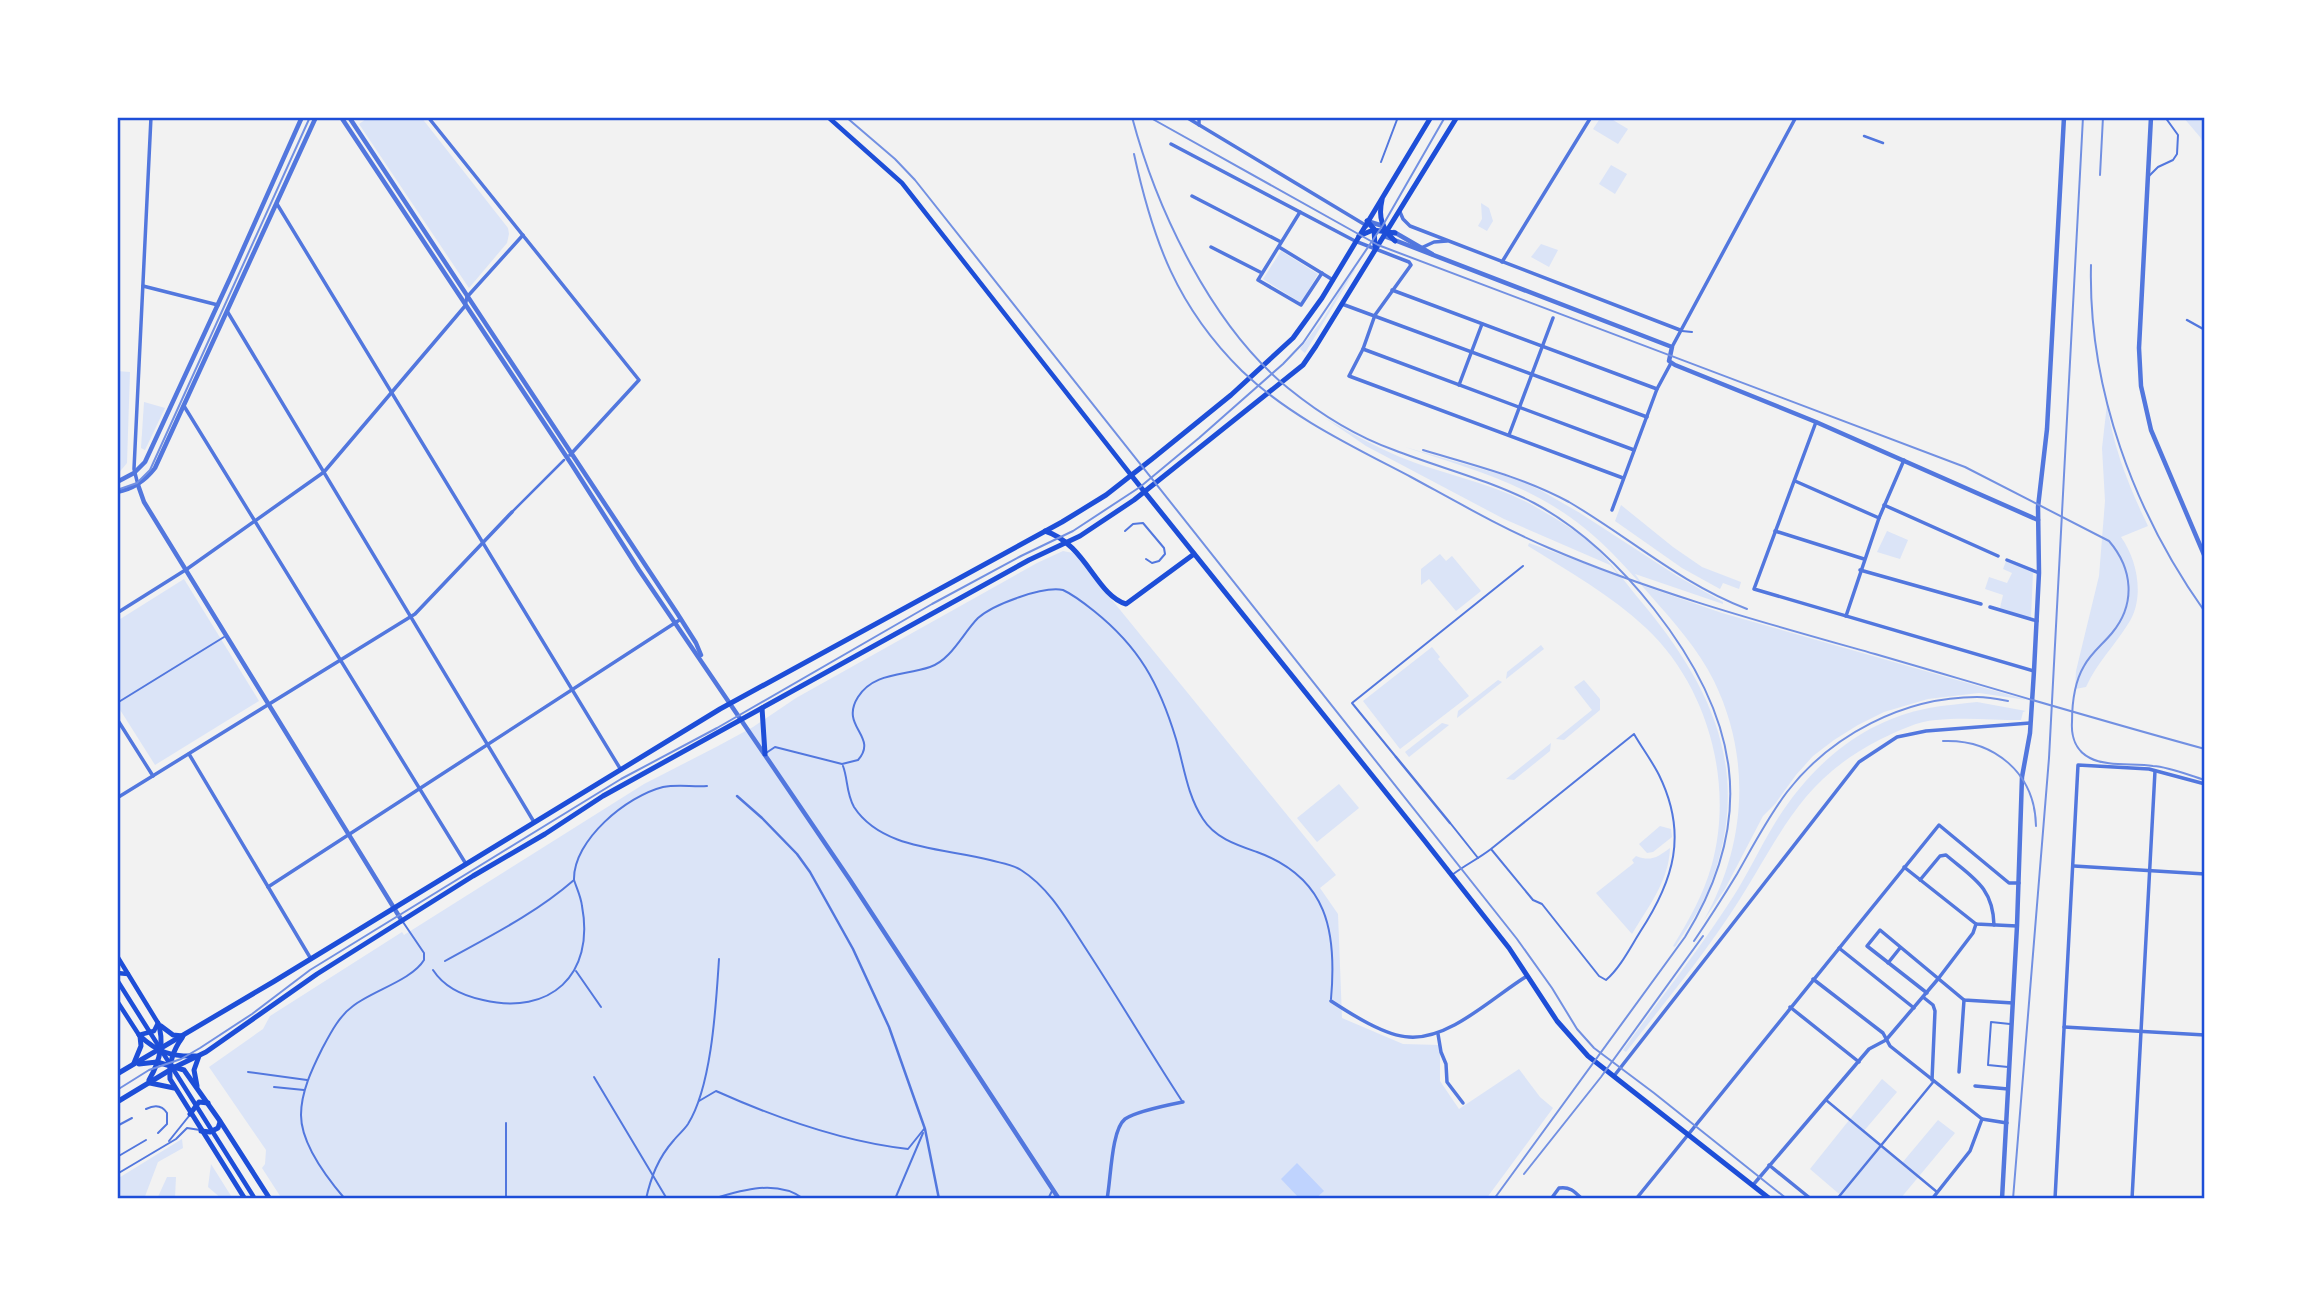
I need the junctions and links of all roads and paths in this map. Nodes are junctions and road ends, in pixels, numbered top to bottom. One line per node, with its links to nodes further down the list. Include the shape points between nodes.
1 (151, 117): 50 (street)
2 (302, 117): 54 (street)
3 (316, 117): 26 (street)
4 (341, 117): 35 (street)
5 (349, 117): 34 (street)
6 (428, 117): 33 (street)
7 (828, 117): 83 (main road, via 902,183)
8 (1186, 117): 18 (street)
9 (1199, 117): 18 (street)
10 (1398, 117): 22 (lane)
11 (1431, 117): 24 (main road)
12 (1457, 117): 27 (main road)
13 (1591, 117): 46 (street)
14 (1796, 117): 61 (street)
15 (2064, 117): 95 (street)
16 (2151, 117): 23 (street)
17 (2165, 117): 23 (lane, via 2178,135 2177,154)
18 (1199, 125): 29 (street)
19 (1864, 136): 20 (street)
20 (1883, 143)
21 (1171, 144): 28 (street)
22 (1381, 162)
23 (2148, 177): 103 (street, via 2141,386 2155,442)
24 (1384, 193): 29 (main road); 31 (main road, via 1380,210)
25 (1192, 196): 40 (street)
26 (276, 202): 56 (street); 72 (street)
27 (1400, 209): 31 (main road); 38 (street, via 1410,226)
28 (1300, 212): 36 (street); 40 (street)
29 (1366, 222): 30 (main road); 31 (street); 36 (main road)
30 (1374, 230): 31 (main road); 36 (main road); 37 (main road)
31 (1386, 231): 32 (main road); 39 (main road); 43 (main road)
32 (1395, 233): 42 (street)
33 (523, 235): 52 (street); 79 (street, via 639,380)
34 (427, 236): 35 (street); 52 (street)
35 (422, 239): 55 (street)
36 (1356, 239): 37 (main road, via 1366,233); 43 (street); 49 (main road)
37 (1376, 240): 43 (main road)
38 (1449, 241): 42 (street); 46 (street)
39 (1395, 242): 44 (street)
40 (1280, 245): 47 (street); 48 (street)
41 (1211, 247): 48 (street)
42 (1423, 247): 44 (street); 45 (street)
43 (1375, 249): 51 (street, via 1411,264); 53 (main road)
44 (1416, 250): 45 (street)
45 (1435, 257): 65 (street)
46 (1502, 262): 61 (street)
47 (1322, 273): 48 (street, via 1301,305 1258,280); 49 (street)
48 (1262, 274)
49 (1333, 280): 83 (main road, via 1293,338)
50 (143, 286): 54 (street); 82 (street)
51 (1392, 290): 57 (street); 60 (street)
52 (467, 297): 55 (street); 79 (street)
53 (1342, 304): 57 (street); 89 (main road, via 1303,365)
54 (218, 305): 56 (street); 82 (street, via 145,462)
55 (465, 306): 72 (street); 79 (street)
56 (227, 311): 73 (street); 81 (street)
57 (1375, 315): 66 (street); 67 (street)
58 (1553, 318): 64 (street)
59 (2187, 320): 62 (street)
60 (1482, 323): 64 (street); 67 (street)
61 (1680, 330): 63 (lane); 65 (street)
62 (2205, 330)
63 (1692, 332)
64 (1543, 346): 69 (street); 71 (street)
65 (1672, 347): 68 (street)
66 (1363, 349): 70 (street); 77 (street, via 1349,376)
67 (1471, 351): 69 (street); 70 (street)
68 (1671, 363): 71 (street); 76 (street)
69 (1532, 374): 74 (street); 75 (street)
70 (1459, 384): 74 (street)
71 (1657, 389): 75 (street)
72 (392, 394): 81 (street); 99 (street)
73 (184, 405): 87 (street, via 155,468); 94 (street)
74 (1520, 407): 77 (street); 78 (street)
75 (1647, 417): 78 (street)
76 (1816, 422): 80 (street); 85 (street)
77 (1509, 435): 84 (street)
78 (1634, 450): 84 (street)
79 (567, 457): 92 (street); 116 (street); 118 (street)
80 (1904, 460): 90 (street); 95 (street)
81 (324, 471): 94 (street); 114 (street)
82 (134, 473): 86 (street); 87 (street)
83 (1131, 475): 89 (main road); 96 (main road)
84 (1623, 478): 91 (street)
85 (1795, 481): 93 (street); 98 (street)
86 (117, 482)
87 (138, 485): 88 (street); 108 (street)
88 (117, 492)
89 (1144, 492): 100 (main road); 101 (main road)
90 (1884, 505): 93 (street); 102 (street)
91 (1612, 510)
92 (512, 512): 99 (street)
93 (1879, 518): 105 (street)
94 (255, 520): 108 (street); 120 (street)
95 (2038, 520): 110 (street)
96 (1045, 531): 100 (main road); 125 (main road)
97 (1125, 531): 104 (lane, via 1143,523 1164,548 1159,561)
98 (1775, 531): 105 (street); 115 (street, via 1754,589)
99 (483, 542): 114 (street); 123 (street)
100 (1068, 542): 101 (main road, via 1115,598 1126,604); 127 (main road)
101 (1194, 554): 154 (main road)
102 (1997, 555)
103 (2205, 557)
104 (1146, 559)
105 (1864, 559): 109 (street)
106 (2007, 560): 110 (street)
107 (1523, 566): 134 (lane, via 1352,703)
108 (187, 569): 113 (street); 119 (street)
109 (1860, 570): 111 (street); 115 (street)
110 (2039, 573): 117 (street)
111 (1981, 604)
112 (1990, 607): 117 (street)
113 (117, 613)
114 (411, 617): 120 (street); 131 (street)
115 (1846, 617): 122 (street)
116 (681, 619): 118 (street); 121 (street)
117 (2037, 621): 122 (street)
118 (675, 623): 121 (street); 123 (street)
119 (226, 636): 124 (lane); 126 (street)
120 (341, 660): 126 (street); 141 (street)
121 (702, 660): 125 (street)
122 (2034, 671): 130 (street)
123 (572, 690): 131 (street); 136 (street)
124 (117, 703)
125 (731, 704): 129 (street); 136 (main road)
126 (268, 705): 132 (street); 146 (street)
127 (762, 708): 129 (main road); 133 (main road)
128 (117, 719): 138 (street)
129 (741, 720): 133 (street); 160 (main road, via 603,796)
130 (2030, 723): 157 (street, via 2022,777); 208 (street, via 1897,737 1859,762)
131 (488, 745): 141 (street); 144 (street)
132 (188, 754): 138 (street); 158 (street)
133 (765, 754): 135 (lane, via 775,747); 245 (street)
134 (1396, 757): 145 (street)
135 (842, 764): 181 (lane, via 858,760 864,749 852,715 853,705 866,687 887,676 932,667 987,611 1044,591 1068,592 1125,638 1143,662 1168,713 1190,792 1206,823 1227,840 1283,864 1313,892 1332,942); 222 (lane, via 855,807 883,833 1017,867 1036,880)
136 (621, 770): 144 (main road)
137 (2155, 770): 139 (street); 150 (street, via 2078,765); 152 (street)
138 (153, 776): 143 (street)
139 (2205, 783)
140 (707, 786): 155 (lane, via 667,787 644,793 624,806 581,853)
141 (421, 789): 146 (street); 149 (street)
142 (737, 796): 233 (street, via 797,854 824,895 889,1027)
143 (117, 798)
144 (534, 823): 149 (main road)
145 (1450, 823): 148 (lane)
146 (347, 836): 158 (street); 159 (street)
147 (1491, 849): 147 (lane, via 1634,734 1659,775 1674,829 1675,852 1664,890 1606,980); 148 (lane)
148 (1479, 858): 154 (lane)
149 (466, 864): 159 (main road)
150 (2074, 866): 152 (street); 190 (street)
151 (1903, 867): 156 (street); 157 (street, via 1939,825 2009,883); 165 (street)
152 (2150, 870): 153 (street); 191 (street)
153 (2205, 874)
154 (1452, 876): 175 (main road)
155 (574, 880): 169 (lane, via 548,902); 172 (lane, via 584,924)
156 (1920, 880): 161 (street); 162 (street, via 1946,855 1983,887 1994,908)
157 (2019, 883): 163 (street)
158 (268, 887): 167 (street)
159 (393, 909): 160 (street); 167 (main road)
160 (402, 921): 199 (main road); 210 (lane, via 424,960 417,969 351,1007 334,1028)
161 (1976, 924): 162 (street); 176 (street)
162 (1994, 925): 163 (street)
163 (2017, 926): 184 (street)
164 (1900, 947): 170 (street); 170 (street, via 1880,930 1867,946); 176 (street)
165 (1839, 948): 177 (street); 187 (street)
166 (117, 956): 174 (main road)
167 (311, 959): 195 (main road)
168 (719, 959): 220 (lane, via 715,1016)
169 (445, 961)
170 (1888, 963): 179 (street)
171 (433, 970): 172 (lane, via 459,992 513,1004 548,997)
172 (575, 970): 185 (lane)
173 (117, 973): 174 (main road)
174 (128, 975): 188 (main road)
175 (1527, 975): 192 (street); 208 (main road, via 1571,1039)
176 (1938, 978): 179 (street); 182 (street)
177 (1813, 979): 186 (street); 196 (street)
178 (117, 980): 249 (main road)
179 (1927, 993): 180 (street)
180 (1923, 997): 187 (street); 211 (street, via 1935,1011)
181 (1331, 1000): 192 (street, via 1387,1031 1409,1037)
182 (1964, 1000): 184 (street); 206 (street)
183 (117, 1001): 193 (main road)
184 (2013, 1003): 189 (street)
185 (601, 1007)
186 (1790, 1007): 201 (street); 236 (street)
187 (1914, 1008): 196 (street)
188 (158, 1023): 193 (main road, via 154,1031); 195 (main road, via 173,1035); 197 (main road, via 163,1035)
189 (2011, 1024): 203 (street); 203 (lane, via 1991,1022 1988,1065)
190 (2064, 1027): 191 (street); 270 (street)
191 (2140, 1032): 194 (street); 271 (street)
192 (1438, 1034): 224 (street, via 1447,1082)
193 (139, 1035): 197 (main road); 202 (main road, via 141,1046)
194 (2205, 1035)
195 (183, 1036): 197 (main road); 198 (main road)
196 (1886, 1040): 201 (street, via 1869,1049); 211 (street)
197 (159, 1050): 198 (main road); 200 (main road); 202 (main road)
198 (173, 1055): 199 (main road); 204 (main road)
199 (199, 1056): 204 (main road); 216 (main road, via 194,1070)
200 (157, 1062): 202 (main road); 204 (main road); 212 (main road)
201 (1859, 1062): 219 (street)
202 (132, 1066): 207 (main road)
203 (2009, 1067): 217 (street)
204 (171, 1068): 212 (main road); 215 (main road); 216 (main road, via 184,1070)
205 (248, 1072): 210 (lane)
206 (1959, 1072)
207 (117, 1074)
208 (1614, 1076): 236 (main road)
209 (594, 1077): 242 (lane)
210 (308, 1080): 218 (lane)
211 (1933, 1080): 228 (street); 239 (street)
212 (148, 1083): 215 (main road); 221 (main road)
213 (1975, 1086): 217 (street)
214 (274, 1087): 218 (lane)
215 (174, 1088): 226 (main road)
216 (197, 1088): 223 (main road)
217 (2008, 1089): 231 (street)
218 (305, 1090): 251 (lane, via 302,1124 318,1160)
219 (1826, 1100): 239 (street); 241 (street)
220 (699, 1101): 233 (lane, via 716,1091 822,1130 908,1149); 242 (lane, via 688,1125)
221 (117, 1102)
222 (1183, 1102): 261 (street, via 1125,1119 1115,1139)
223 (208, 1103): 226 (main road, via 194,1105); 229 (main road)
224 (1463, 1103)
225 (146, 1110): 235 (lane, via 156,1106 167,1113 167,1124)
226 (190, 1114): 234 (main road); 238 (lane)
227 (132, 1118): 232 (lane)
228 (1982, 1119): 231 (street); 246 (street, via 1970,1151)
229 (220, 1121): 234 (main road, via 215,1130); 250 (main road)
230 (506, 1123): 252 (lane)
231 (2007, 1123): 269 (street)
232 (117, 1126)
233 (925, 1129): 257 (lane); 258 (street)
234 (201, 1131): 238 (lane, via 187,1128); 248 (main road)
235 (158, 1133)
236 (1688, 1133): 244 (main road); 264 (street)
237 (146, 1140): 240 (lane)
238 (168, 1142): 243 (lane)
239 (1880, 1145): 246 (street); 267 (street)
240 (117, 1157)
241 (1769, 1165): 244 (street); 266 (street)
242 (652, 1173): 253 (lane); 254 (lane)
243 (117, 1174)
244 (1753, 1185): 247 (main road)
245 (1053, 1190): 259 (lane); 260 (street)
246 (1937, 1192): 268 (street)
247 (1762, 1196): 265 (main road)
248 (245, 1199)
249 (255, 1199)
250 (270, 1199)
251 (345, 1199)
252 (506, 1199)
253 (646, 1199)
254 (667, 1199)
255 (713, 1199): 256 (lane, via 772,1188)
256 (804, 1199)
257 (895, 1199)
258 (939, 1199)
259 (1048, 1199)
260 (1059, 1199)
261 (1107, 1199)
262 (1551, 1199): 263 (street, via 1559,1188 1571,1189)
263 (1582, 1199)
264 (1636, 1199)
265 (1770, 1199)
266 (1811, 1199)
267 (1837, 1199)
268 (1931, 1199)
269 (2002, 1199)
270 (2055, 1199)
271 (2132, 1199)

